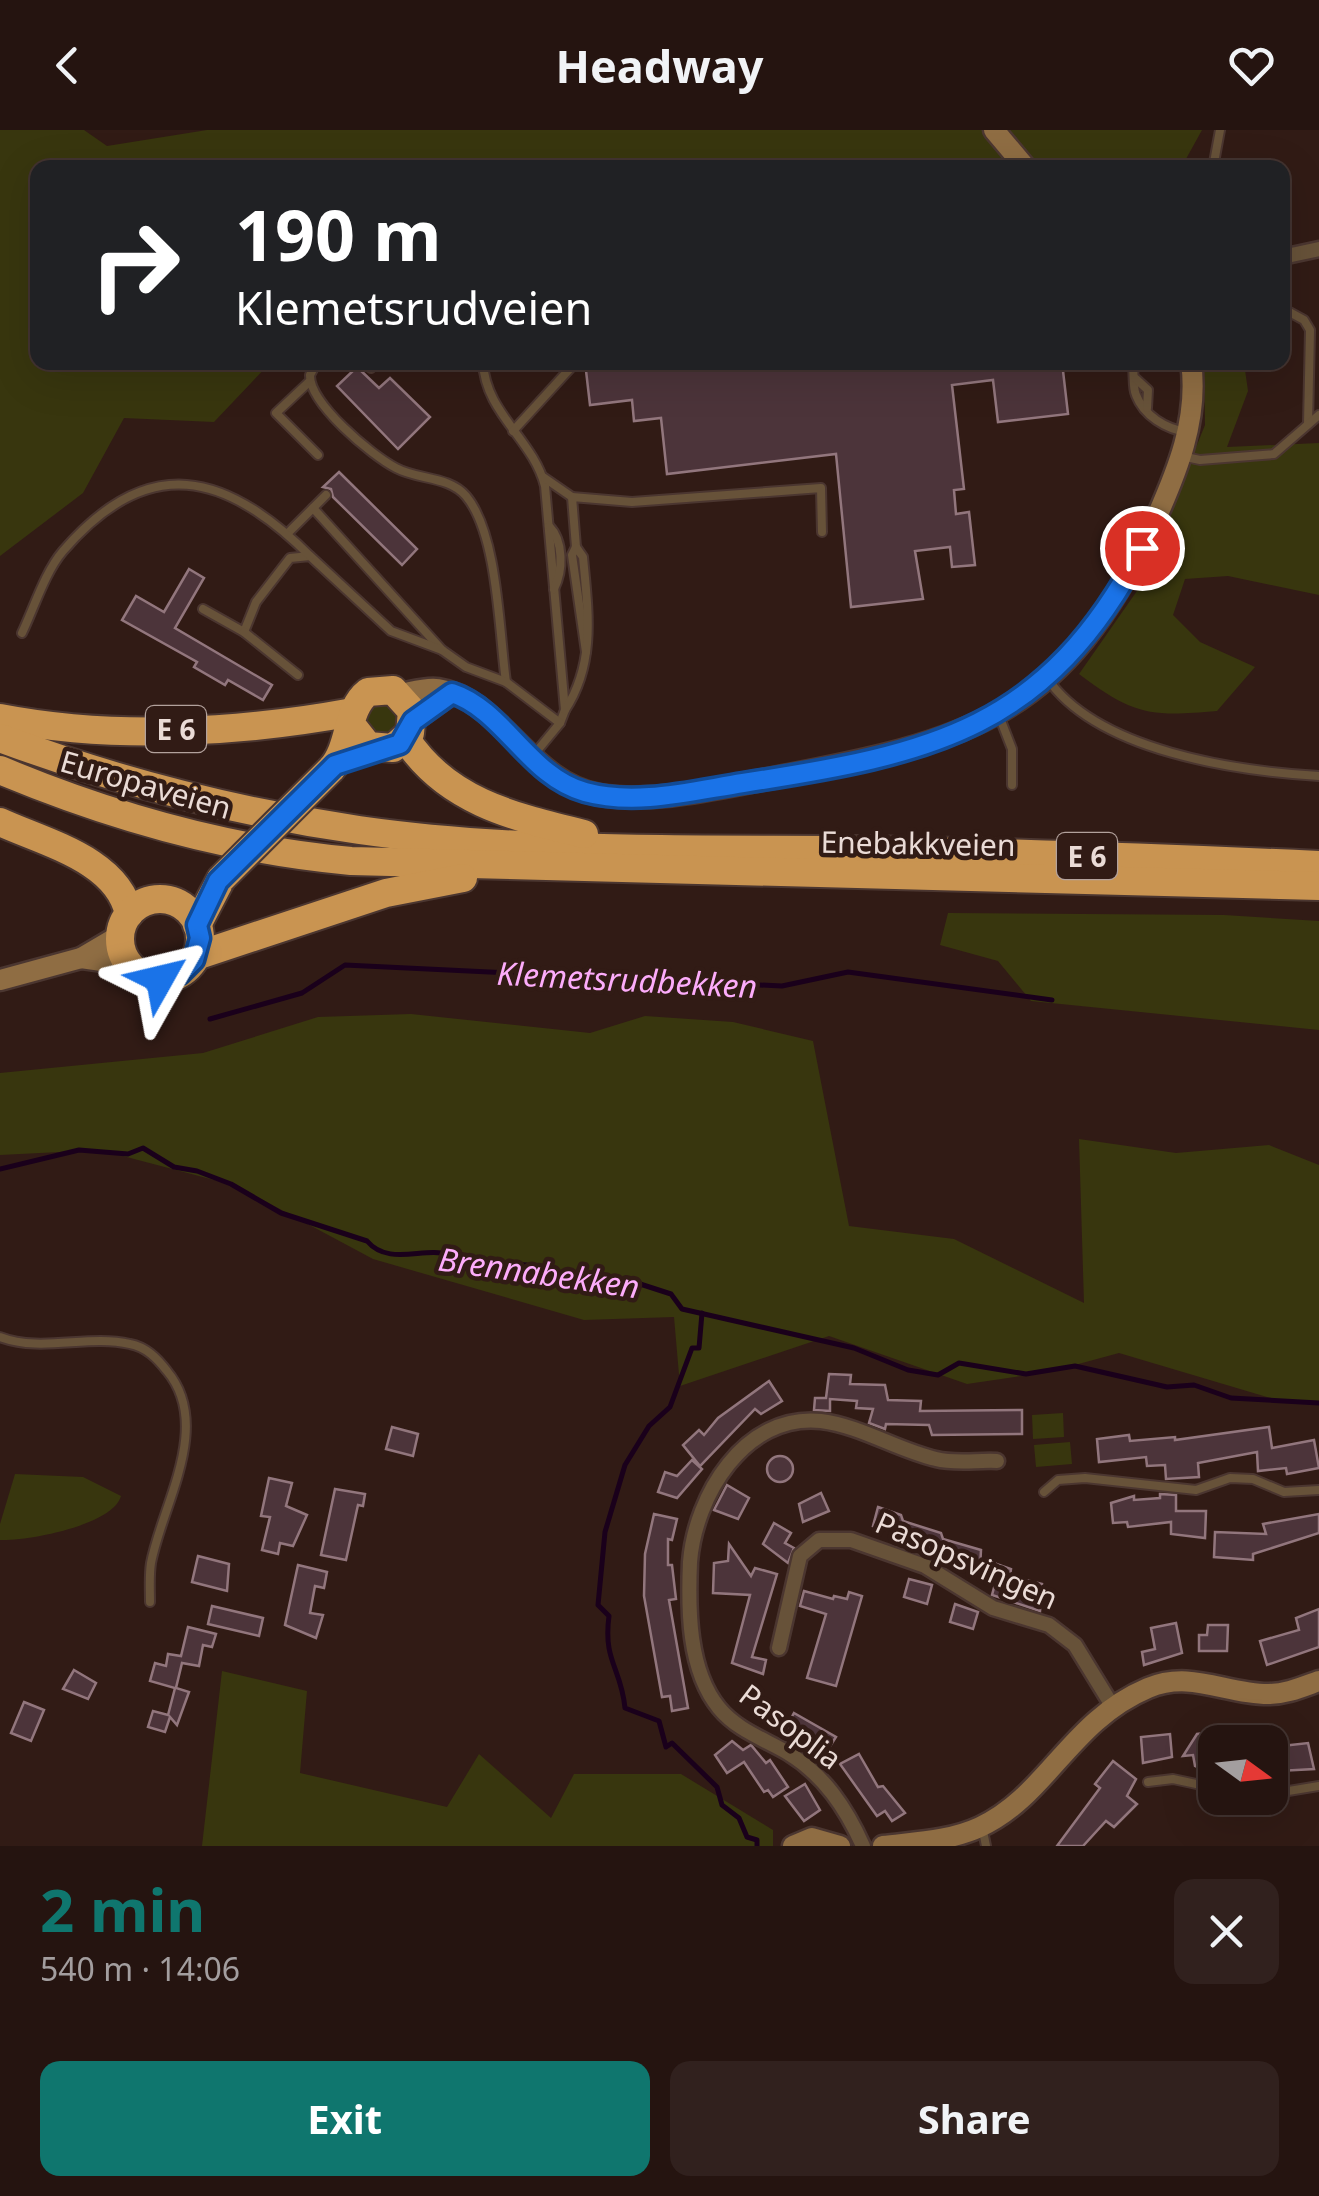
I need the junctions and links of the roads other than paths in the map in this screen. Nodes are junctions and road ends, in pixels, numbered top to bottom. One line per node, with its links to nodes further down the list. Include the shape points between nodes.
1 (994, 130): 3 (street)
2 (1220, 130): 4 (lane)
3 (1019, 160)
4 (1215, 160)
5 (1319, 249): 6 (street)
6 (1290, 255)
7 (1290, 312): 15 (lane, via 1304,320 1313,345)
8 (314, 370): 13 (lane)
9 (485, 370): 16 (lane, via 492,402)
10 (568, 370): 16 (lane)
11 (1134, 370): 17 (lane, via 1136,396 1161,425)
12 (1190, 370): 17 (street)
13 (309, 382): 18 (lane, via 276,413); 33 (lane, via 315,398 393,467 464,494 483,523)
14 (1319, 415): 15 (lane)
15 (1308, 426): 19 (lane, via 1274,454)
16 (512, 430): 20 (lane, via 535,456)
17 (1188, 432): 19 (street)
18 (318, 455)
19 (1182, 456): 32 (street, via 1104,617)
20 (542, 476): 22 (lane); 36 (lane)
21 (326, 495): 23 (lane)
22 (572, 497): 24 (lane, via 632,502 821,488); 36 (lane, via 590,633 584,669)
23 (313, 508): 25 (lane); 30 (lane)
24 (822, 532)
25 (288, 533): 26 (lane); 29 (lane, via 253,505 213,488 130,494 62,552)
26 (310, 556): 28 (lane, via 290,558 256,602); 30 (lane, via 391,631)
27 (203, 610): 28 (lane)
28 (244, 632): 31 (lane)
29 (22, 633)
30 (442, 650): 33 (lane)
31 (298, 674)
32 (1047, 678): 37 (street); 47 (lane, via 1068,704 1123,736 1248,768)
33 (506, 682): 40 (lane)
34 (452, 693): 35 (street, via 430,688); 41 (street); 44 (street)
35 (400, 694): 39 (highway, E 6, via 376,689 361,697); 41 (highway, E 6)
36 (565, 710): 40 (lane)
37 (998, 714): 44 (street, via 904,752 642,798 585,792); 48 (lane, via 1012,749)
38 (0, 718): 39 (highway, E 6, via 129,732)
39 (353, 719): 43 (highway, via 362,742); 45 (highway)
40 (560, 723): 44 (lane)
41 (410, 730): 43 (highway, via 392,748); 50 (highway, E 6, via 423,764 473,800)
42 (0, 738): 51 (highway, Europaveien / E 6, via 176,794)
43 (376, 749): 45 (highway)
44 (530, 759)
45 (333, 767): 53 (highway, bridge)
46 (0, 770): 51 (highway, Europaveien / E 6, via 176,831 322,858)
47 (1319, 776)
48 (1012, 785)
49 (0, 822): 56 (highway, via 118,882)
50 (638, 847): 51 (highway, Enebakkveien / E 6); 52 (highway, Enebakkveien / E 6)
51 (517, 856): 54 (highway, Enebakkveien / E 6); 58 (highway, E 6)
52 (1319, 866)
53 (219, 880): 55 (highway); 57 (highway)
54 (1319, 886)
55 (171, 901): 56 (highway, via 146,902); 57 (highway)
56 (125, 924): 59 (street); 60 (highway, via 122,953)
57 (197, 925): 58 (highway)
58 (196, 956): 60 (highway, E 6, via 165,979)
59 (81, 958): 60 (street); 61 (street)
60 (130, 966)
61 (0, 980)
62 (0, 1337): 66 (lane, via 134,1344 155,1356 178,1388 181,1461 151,1562)
63 (996, 1461): 77 (street, Pasoplia, via 938,1460 841,1426 802,1422 748,1448 718,1474 703,1500 690,1587 706,1692 733,1722 819,1776)
64 (1319, 1490): 65 (lane, via 1284,1492 1253,1479 1230,1478 1196,1490 1085,1478 1058,1480)
65 (1044, 1492)
66 (150, 1602)
67 (779, 1648): 69 (street, Pasopsvingen, via 800,1556 819,1540 851,1540 925,1566 994,1608 1060,1631)
68 (1319, 1681): 69 (street, via 1266,1694 1175,1680)
69 (1113, 1707): 74 (street, via 1076,1736)
70 (1148, 1782): 71 (lane)
71 (1198, 1784)
72 (1319, 1786): 73 (lane)
73 (1288, 1791)
74 (984, 1836): 78 (street)
75 (793, 1846): 76 (street, via 812,1838)
76 (840, 1846)
77 (863, 1846)
78 (883, 1846)

